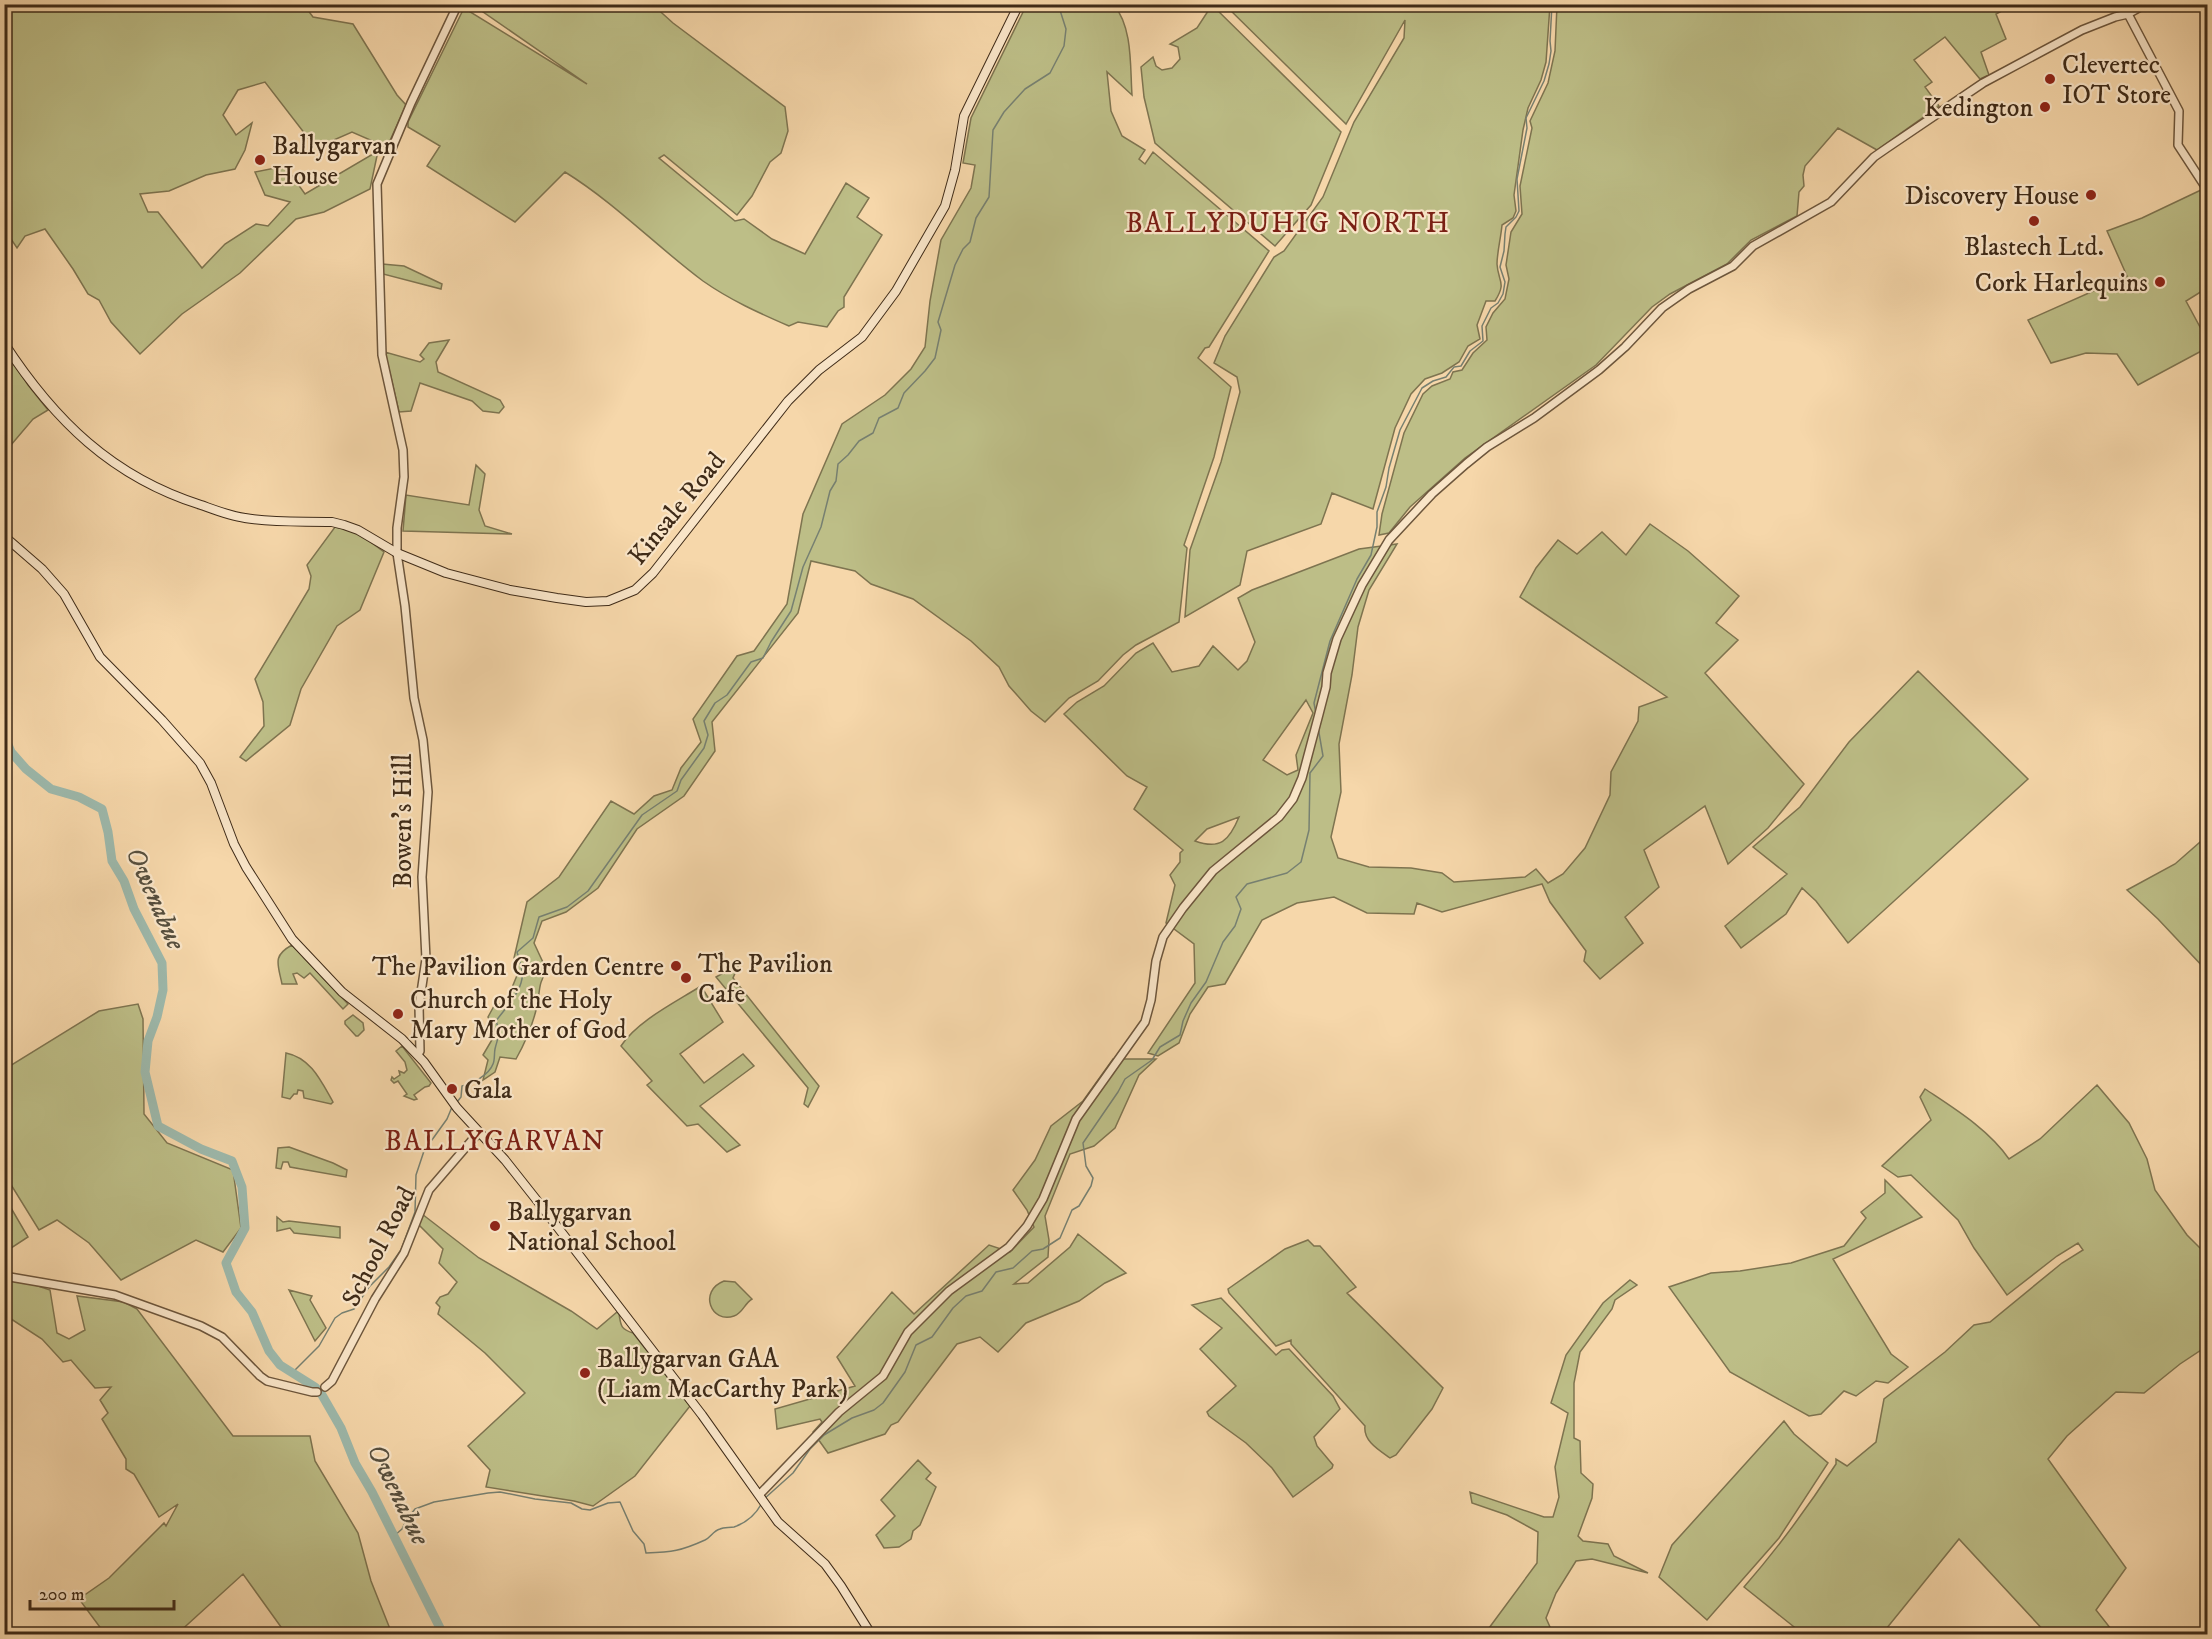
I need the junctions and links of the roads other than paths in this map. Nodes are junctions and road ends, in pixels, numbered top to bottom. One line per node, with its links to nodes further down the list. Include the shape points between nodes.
1 (458, 4): 8 (street, Bowen's Hill, via 377,184 382,355 404,459)
2 (1019, 4): 8 (main road, Kinsale Road, via 964,116 945,206 896,291 862,337 819,370 788,401 645,581 618,598 586,602 469,580)
3 (2146, 4): 4 (street)
4 (2128, 14): 5 (street, via 2179,111 2178,146); 14 (street, via 2082,30 1983,83 1874,158 1831,202 1754,246 1733,266 1668,303 1612,359 1534,418 1476,455 1389,540 1344,622 1330,660 1299,784 1287,807 1213,871 1163,937 1145,1022 1077,1119 1028,1226 1009,1247 949,1291 908,1332 883,1376 839,1412)
5 (2208, 191)
6 (4, 343): 8 (main road, Kinsale Road, via 56,413 107,458 146,483 185,501 244,518 344,525)
7 (4, 536): 9 (main road, via 42,568 64,594 100,657 200,763 212,783 242,860 292,939 342,992)
8 (397, 553): 9 (street, Bowen's Hill, via 428,792 422,877 426,959 419,1006)
9 (418, 1055): 10 (main road)
10 (479, 1132): 12 (street, School Road, via 429,1190 404,1253); 14 (main road, via 539,1203)
11 (4, 1276): 13 (street, via 115,1295 201,1326 222,1337 267,1381)
12 (325, 1387)
13 (317, 1392)
14 (762, 1498): 15 (main road, via 778,1522 825,1564)
15 (871, 1635)

